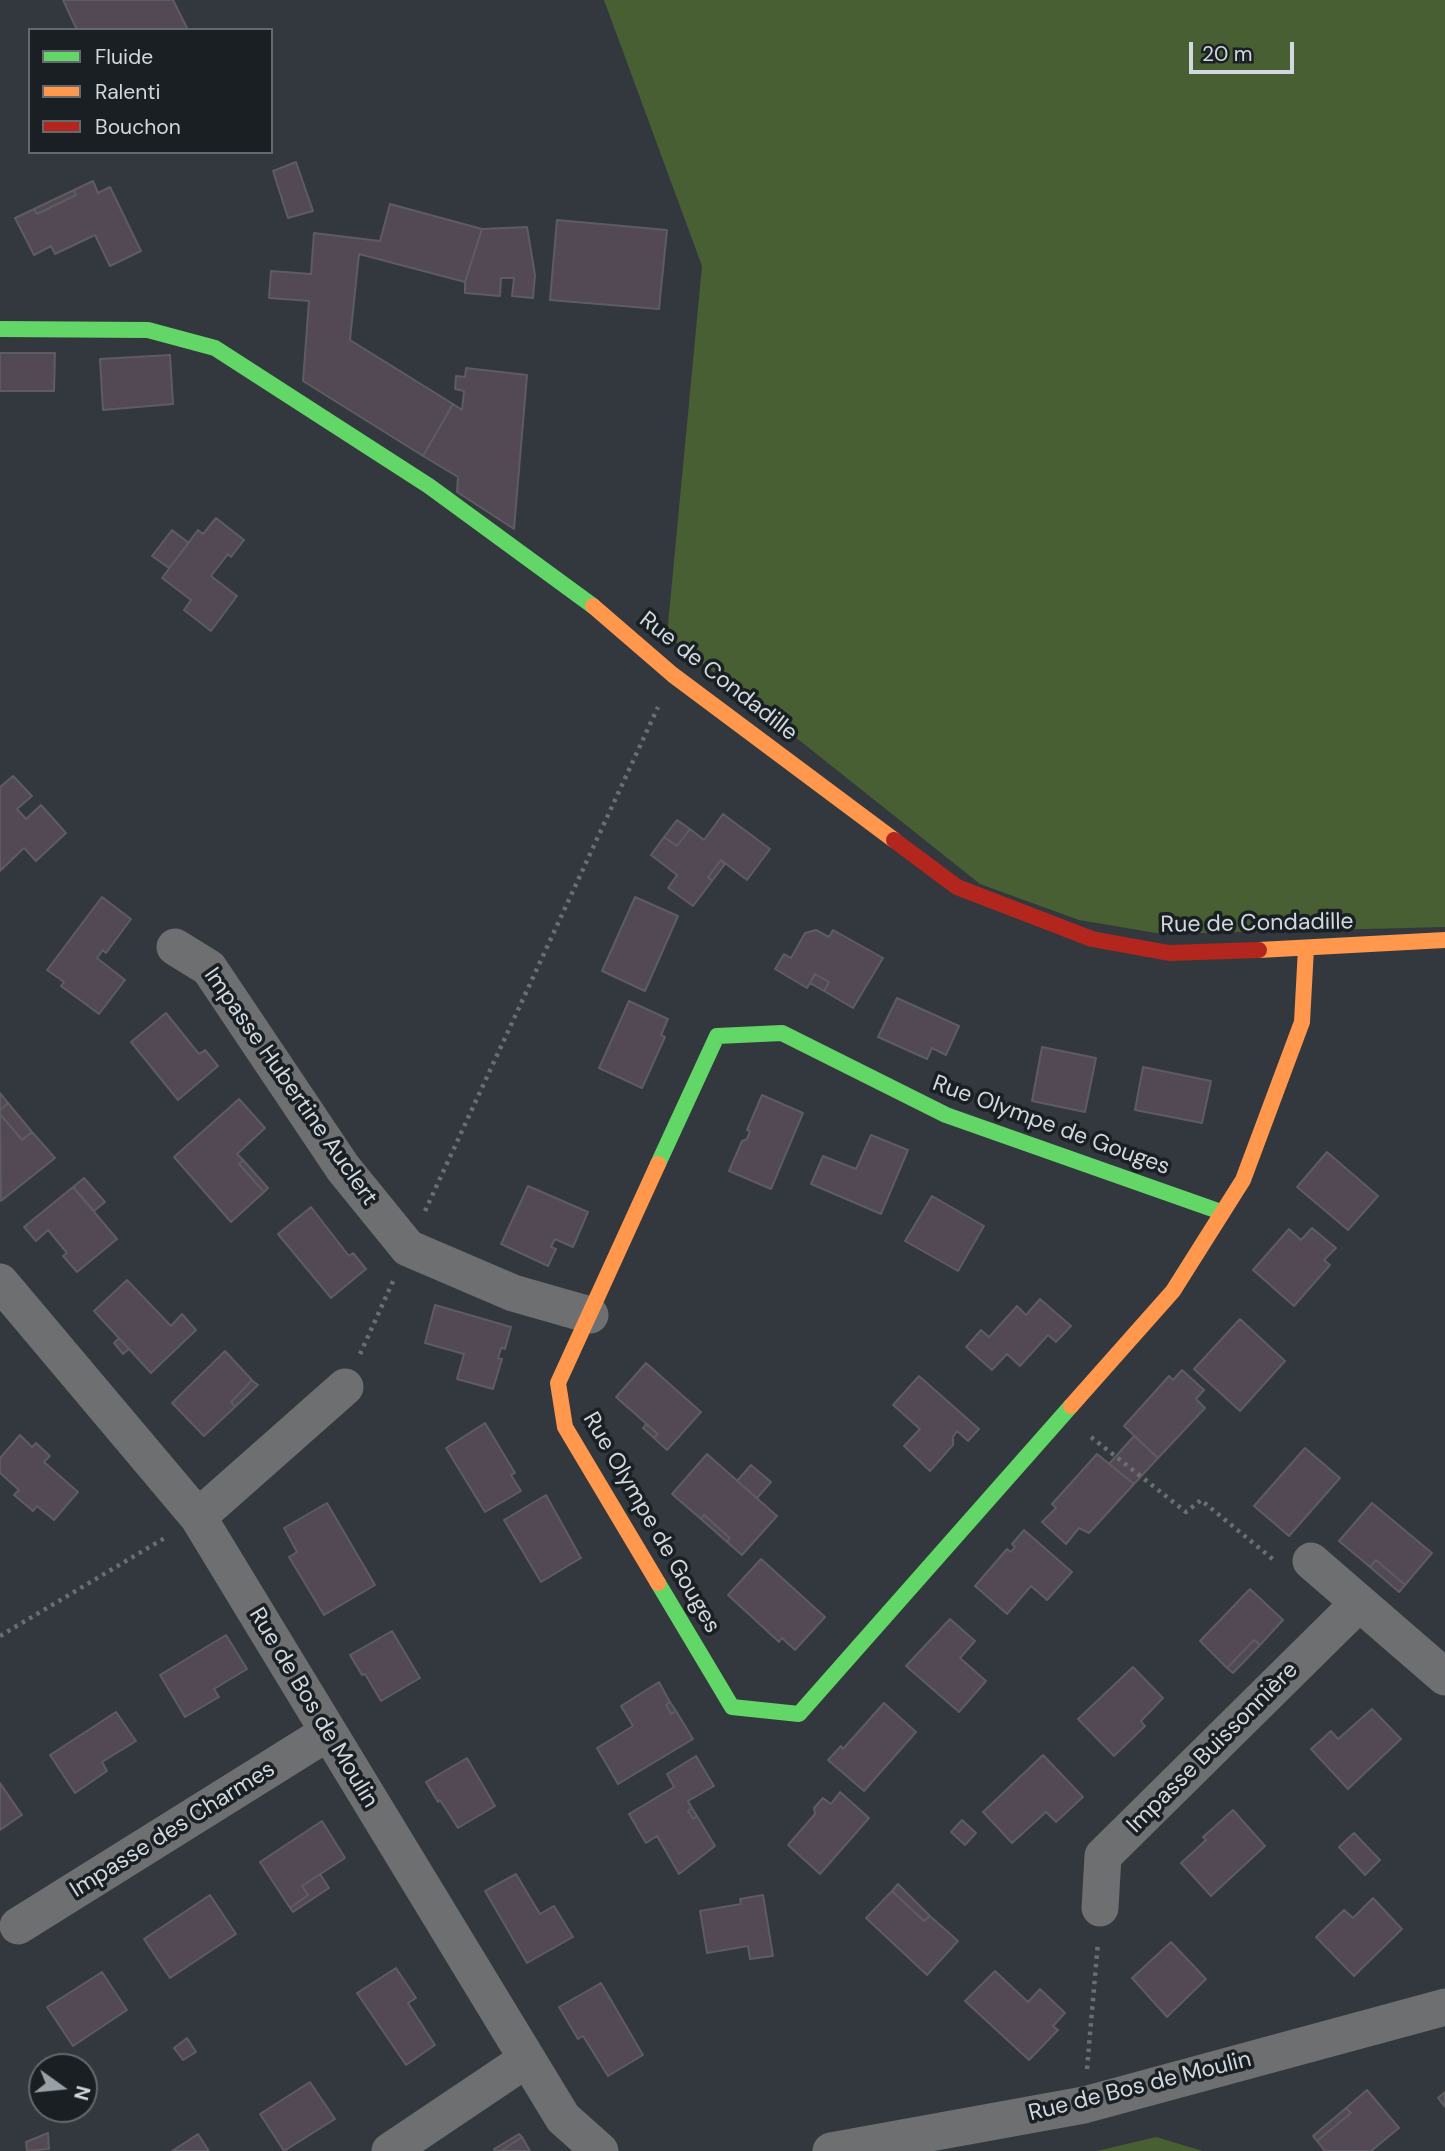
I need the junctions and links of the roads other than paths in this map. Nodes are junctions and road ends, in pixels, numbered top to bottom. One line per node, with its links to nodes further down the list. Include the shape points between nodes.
1 (0, 329): 4 (street, Rue de Condadille, via 148,330 215,348 429,486 588,601 673,675 957,887 1105,942 1169,953)
2 (1445, 940): 4 (street, Rue de Condadille)
3 (175, 947): 7 (street, Impasse Hubertine Auclert, via 209,968 343,1168 408,1248 513,1293)
4 (1306, 948): 5 (street, Rue Olympe de Gouges, via 1302,1022 1243,1180)
5 (1221, 1212): 7 (street, Rue Olympe de Gouges, via 946,1115 782,1033 717,1036); 7 (street, Rue Olympe de Gouges, via 1173,1291 799,1714 732,1707 565,1427 558,1383)
6 (0, 1282): 9 (street, Rue de Bos de Moulin)
7 (590, 1315)
8 (345, 1387): 9 (street)
9 (198, 1517): 13 (street, Rue de Bos de Moulin)
10 (1311, 1561): 11 (street)
11 (1359, 1603): 12 (street); 14 (street, Impasse Buissonnière, via 1103,1856)
12 (1445, 1677)
13 (327, 1733): 15 (street, Impasse des Charmes); 17 (street, Rue de Bos de Moulin)
14 (1100, 1908)
15 (18, 1926)
16 (1445, 2007): 20 (street, Rue de Bos de Moulin, via 1084,2105)
17 (527, 2060): 18 (street); 19 (street, Rue de Bos de Moulin, via 563,2119)
18 (390, 2151)
19 (600, 2151)
20 (831, 2151)

